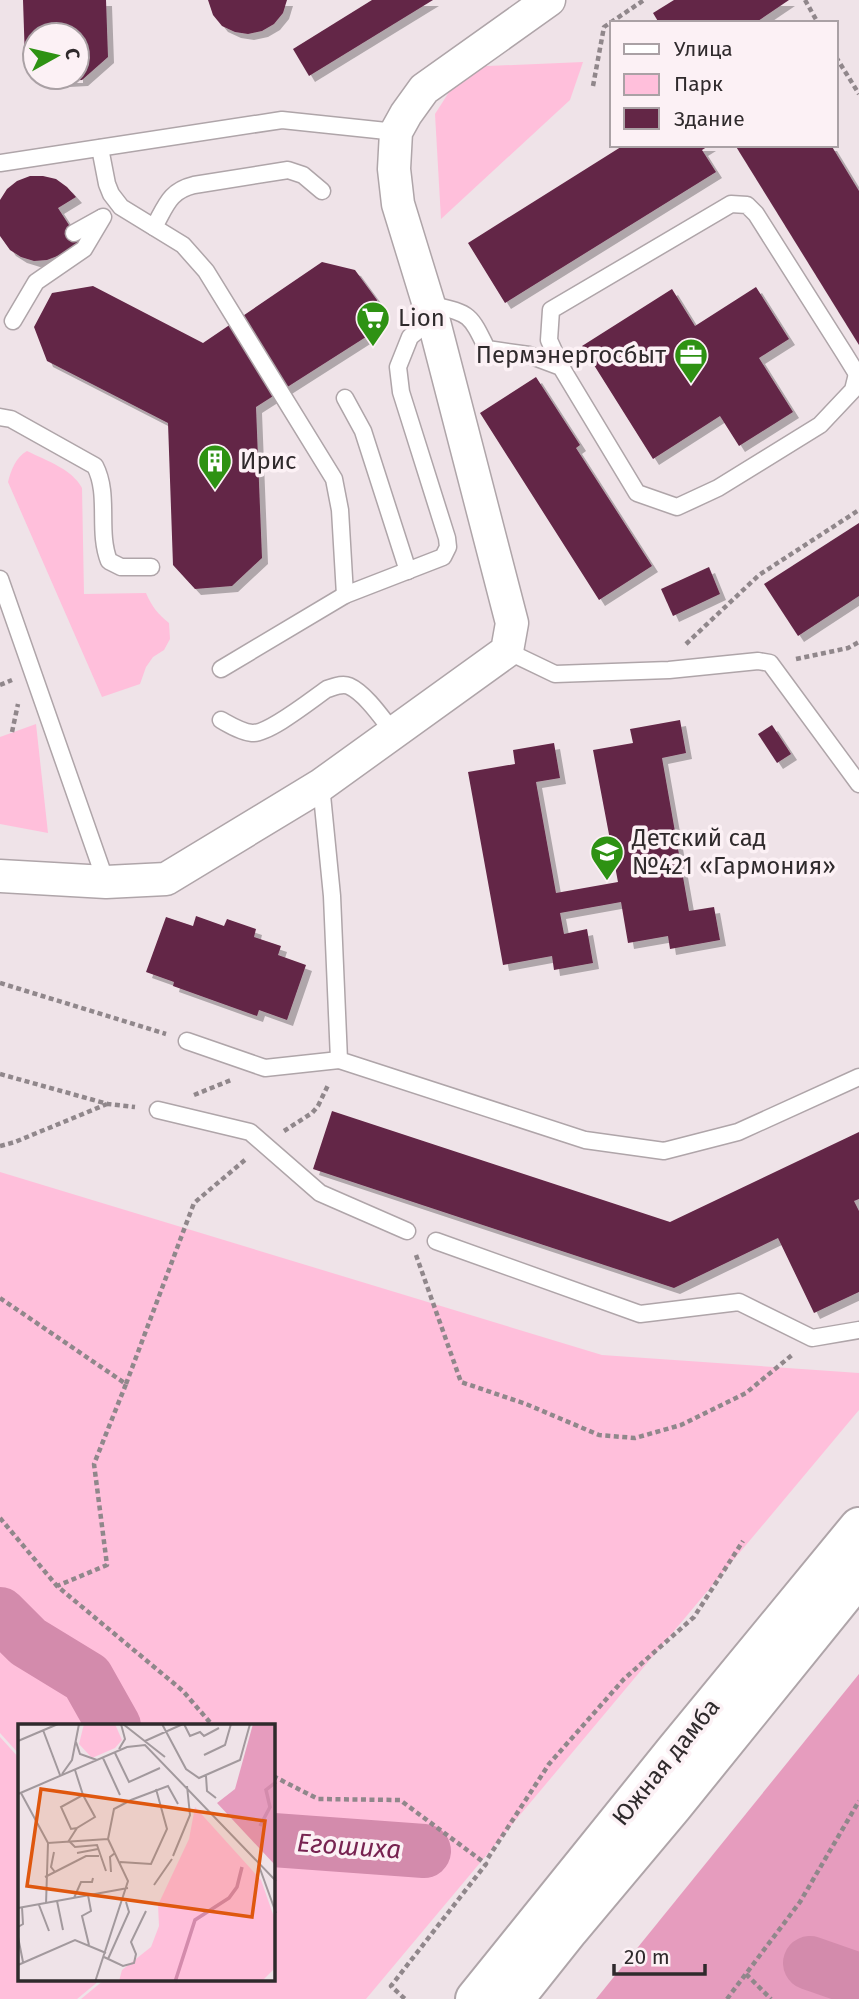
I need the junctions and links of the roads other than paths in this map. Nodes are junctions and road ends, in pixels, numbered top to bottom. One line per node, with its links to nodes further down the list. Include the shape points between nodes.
1 (542, 2): 2 (street, via 424,89)
2 (396, 132): 3 (lane, via 282,120); 10 (street, via 398,204)
3 (100, 148): 4 (lane); 6 (lane, via 107,184)
4 (0, 163)
5 (321, 191): 8 (lane, via 303,175 288,170 180,188)
6 (121, 207): 7 (lane); 8 (lane)
7 (103, 217): 9 (lane); 11 (lane, via 84,248 36,282)
8 (154, 227): 19 (lane, via 183,245 206,271 334,479)
9 (74, 233)
10 (431, 311): 12 (lane, via 461,312 473,321 487,349 529,355); 17 (lane, via 410,337 398,367 401,392 447,547 443,557); 20 (street, via 512,623)
11 (13, 321)
12 (562, 367): 13 (lane, via 637,493 677,507 718,488 820,425 853,390); 13 (lane, via 549,340 551,310 731,204 747,205 756,214)
13 (858, 374)
14 (345, 398): 17 (lane, via 363,431)
15 (0, 417): 16 (lane, via 95,466 101,478 104,549 109,561 121,567)
16 (151, 567)
17 (408, 570): 19 (lane)
18 (0, 579): 27 (lane)
19 (345, 595): 21 (lane)
20 (507, 651): 23 (street); 24 (lane, via 555,674 771,663)
21 (221, 669)
22 (221, 720): 23 (lane, via 244,732 265,731 337,685 349,686 369,702)
23 (393, 732): 25 (street)
24 (859, 784)
25 (321, 785): 27 (street, via 166,879); 29 (lane, via 332,896)
26 (0, 876): 27 (street)
27 (106, 882)
28 (187, 1041): 29 (lane, via 265,1068)
29 (339, 1060): 30 (lane, via 585,1140 664,1151 738,1132)
30 (859, 1077)
31 (158, 1110): 32 (lane, via 250,1132 320,1193)
32 (407, 1231)
33 (436, 1241): 34 (lane, via 640,1314 739,1301 812,1338)
34 (859, 1330)
35 (859, 1527): 37 (main road, Южная дамба, via 674,1752)
36 (859, 1576): 37 (main road, Южная дамба)
37 (493, 1993): 38 (lane)
38 (456, 1999)

